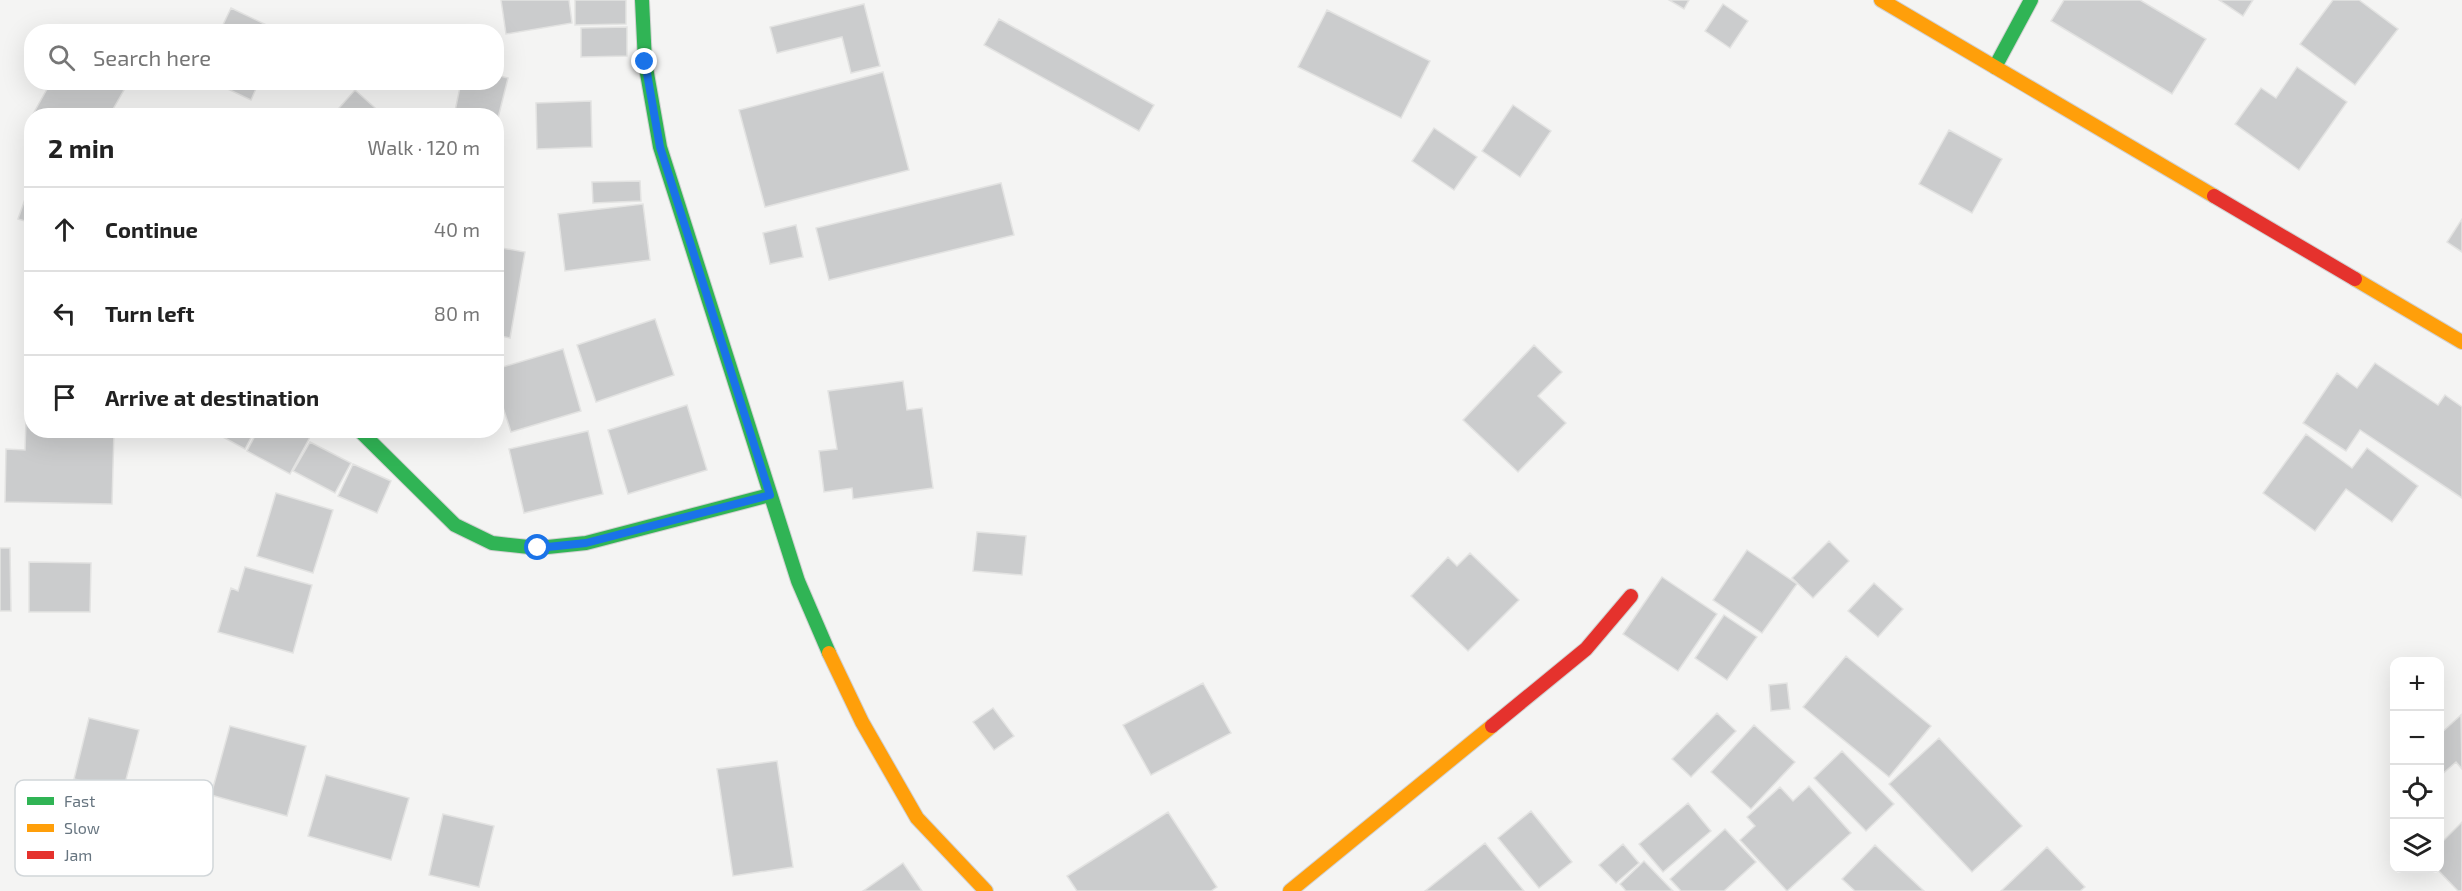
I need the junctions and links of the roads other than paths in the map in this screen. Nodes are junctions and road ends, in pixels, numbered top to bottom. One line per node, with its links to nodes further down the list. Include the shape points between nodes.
1 (642, 0): 7 (street, via 645,62 660,147)
2 (1881, 0): 4 (street)
3 (2031, 0): 4 (street)
4 (1995, 67): 5 (street)
5 (2462, 342)
6 (367, 438): 7 (street, via 455,525 492,543 538,548 586,543)
7 (770, 495): 9 (street, via 820,636 862,722 917,818)
8 (1631, 596): 10 (street, via 1586,649)
9 (986, 891)
10 (1290, 891)

